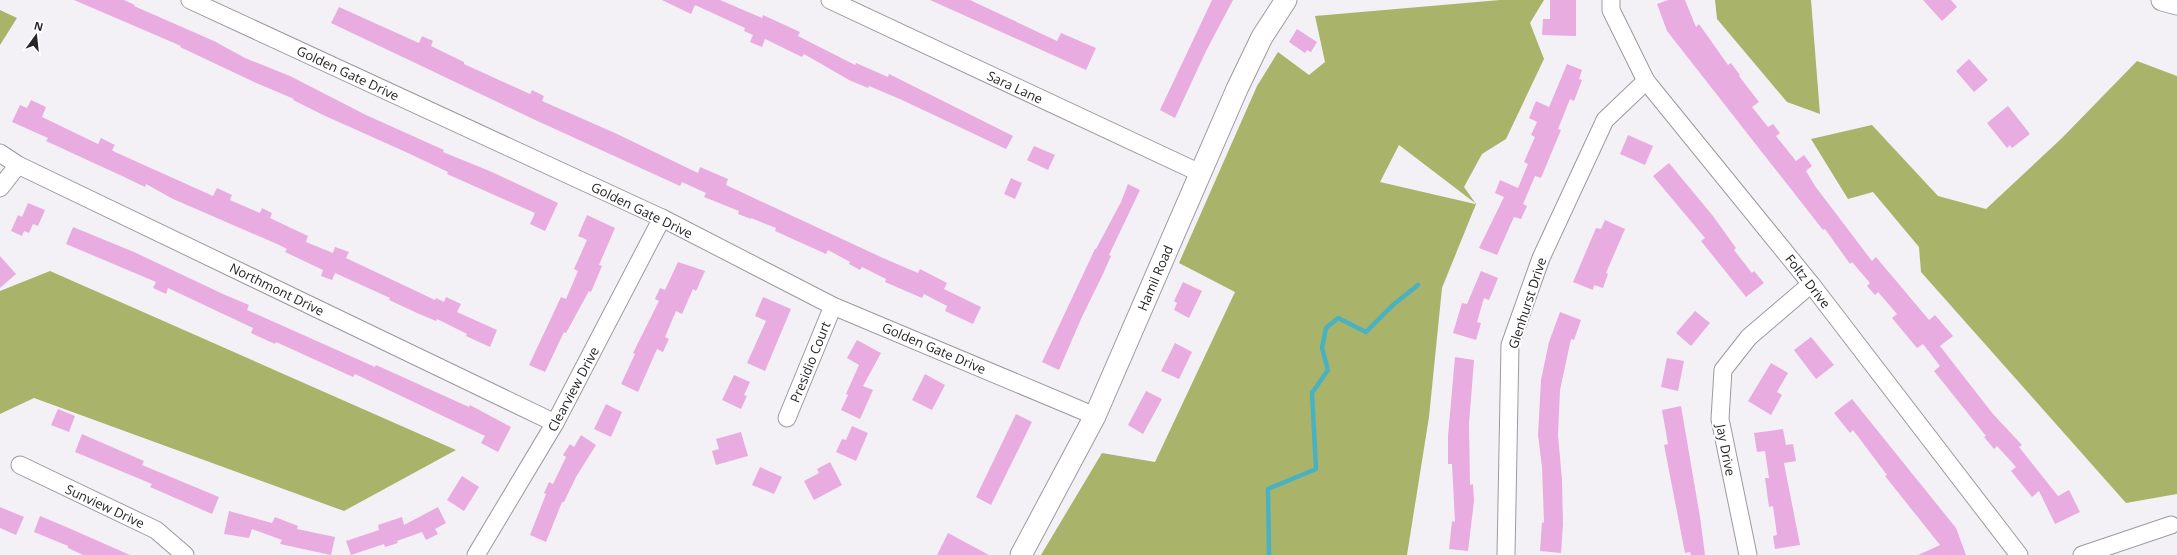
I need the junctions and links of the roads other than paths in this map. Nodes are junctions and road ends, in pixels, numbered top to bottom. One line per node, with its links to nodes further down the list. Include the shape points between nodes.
1 (190, 0): 12 (street, Golden Gate Drive)
2 (830, 0): 10 (street, Sara Lane)
3 (1286, 0): 10 (street, Hamil Road, via 1262,37)
4 (1610, 0): 7 (street, Foltz Drive, via 1611,10)
5 (2162, 0): 6 (street)
6 (2177, 4)
7 (1646, 81): 13 (street, Foltz Drive); 23 (street, Glenhurst Drive, via 1605,120 1541,258 1510,345)
8 (0, 153): 9 (street, Northmont Drive)
9 (18, 165): 11 (street); 17 (street, Northmont Drive)
10 (1200, 173): 15 (street, Hamil Road)
11 (0, 188)
12 (662, 218): 14 (street, Golden Gate Drive); 17 (street, Clearview Drive)
13 (1811, 284): 24 (street, Jay Drive, via 1749,337 1724,370 1720,419); 25 (street, Foltz Drive)
14 (833, 306): 15 (street, Golden Gate Drive); 16 (street, Presidio Court)
15 (1095, 416): 22 (street, Hamil Road)
16 (787, 418)
17 (555, 423): 21 (street, Clearview Drive)
18 (20, 465): 20 (street, Sunview Drive, via 156,530)
19 (2172, 525): 26 (street)
20 (185, 555)
21 (476, 555)
22 (1021, 555)
23 (1506, 555)
24 (1748, 555)
25 (2019, 555)
26 (2082, 555)

